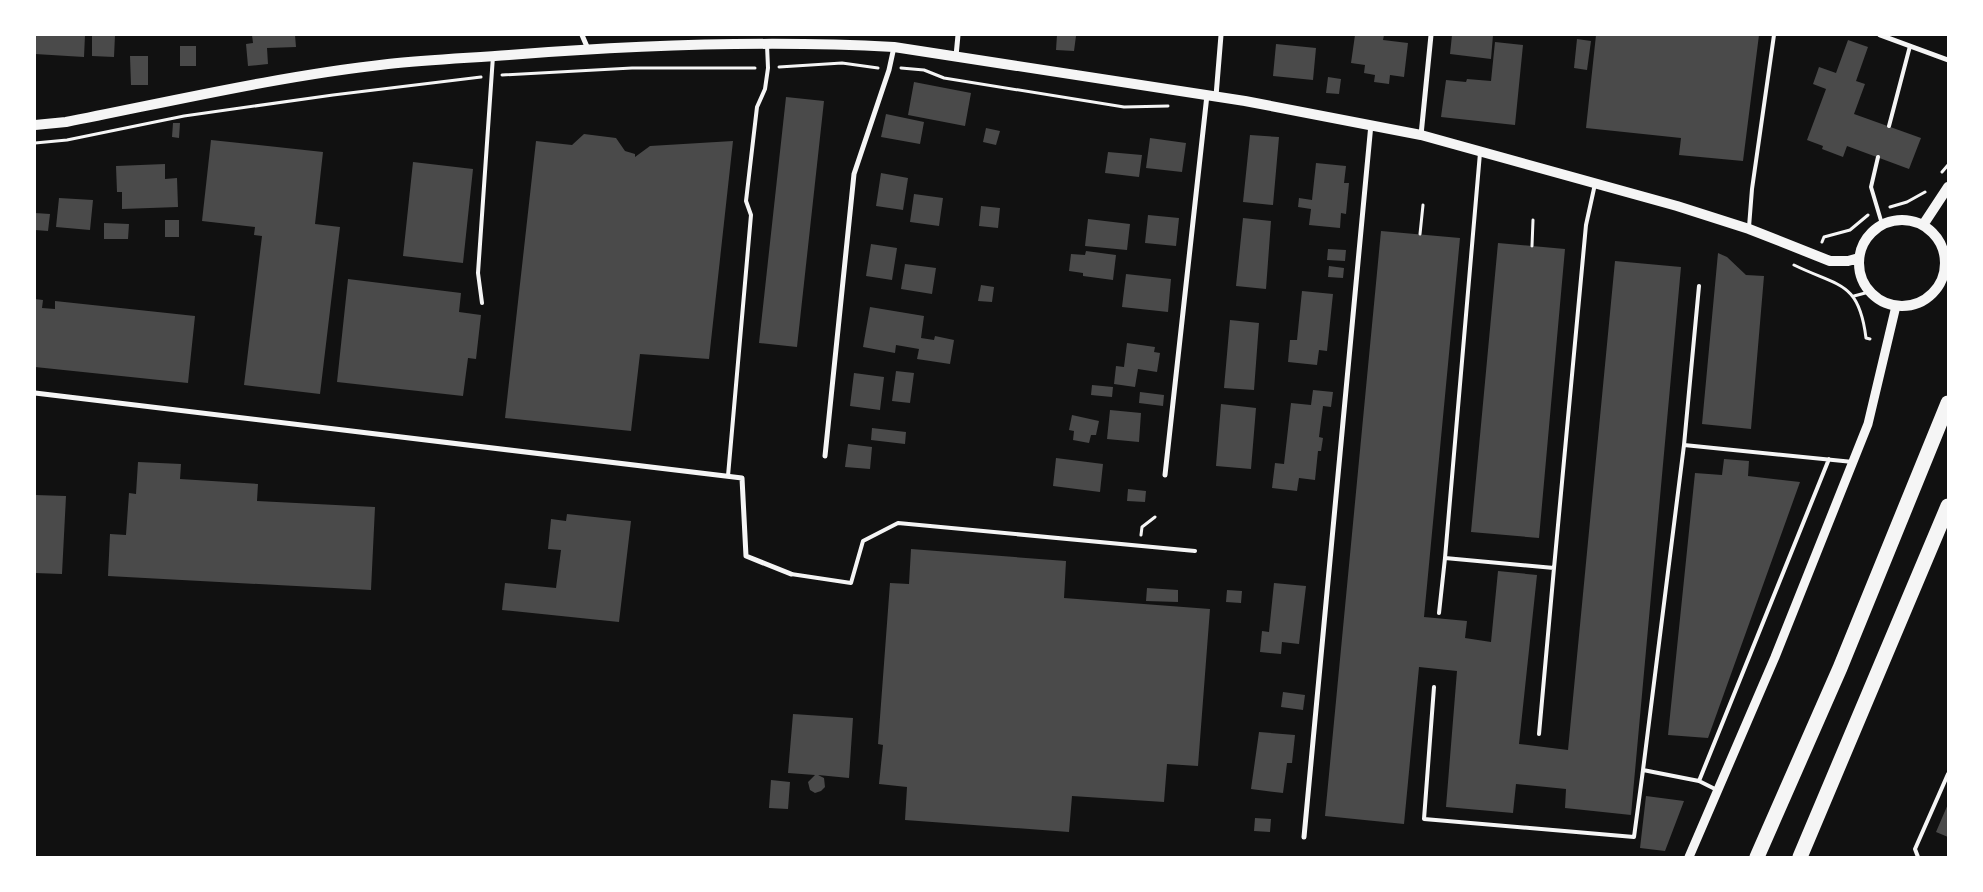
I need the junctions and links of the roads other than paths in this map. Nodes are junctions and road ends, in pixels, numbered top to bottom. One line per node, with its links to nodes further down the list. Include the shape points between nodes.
1 (582, 35): 11 (street)
2 (958, 35): 13 (street)
3 (1222, 35): 15 (street)
4 (1431, 35): 19 (street)
5 (1774, 35): 26 (lane)
6 (1880, 35): 9 (street)
7 (846, 40): 8 (main road); 10 (main road)
8 (766, 43): 11 (main road); 39 (lane, via 768,68 765,89 757,107 746,201 751,215)
9 (1910, 46): 14 (street); 18 (lane)
10 (894, 47): 13 (main road); 35 (street, via 890,70 854,174)
11 (588, 49): 12 (main road)
12 (493, 56): 17 (main road, via 358,69); 30 (lane, via 478,273)
13 (956, 56): 15 (main road)
14 (1948, 60)
15 (1211, 96): 16 (main road); 38 (street)
16 (1371, 124): 19 (main road); 52 (street)
17 (35, 125)
18 (1888, 126)
19 (1421, 135): 20 (main road)
20 (1480, 151): 22 (main road); 42 (lane)
21 (1878, 158): 24 (lane, via 1871,187)
22 (1595, 184): 26 (main road); 43 (lane, via 1586,225)
23 (1948, 187): 25 (main road)
24 (1882, 224): 25 (main road, via 1902,220); 27 (main road, via 1866,238)
25 (1923, 225): 28 (main road, via 1939,240 1944,254)
26 (1749, 229): 27 (main road, via 1830,261)
27 (1859, 258): 31 (main road, via 1860,276 1869,292)
28 (1945, 283): 31 (main road, via 1919,303)
29 (1699, 286): 34 (lane)
30 (482, 303)
31 (1896, 306): 37 (street, via 1868,424)
32 (35, 393): 39 (street)
33 (1948, 403): 54 (highway, via 1840,668)
34 (1684, 445): 36 (lane); 48 (lane)
35 (825, 456)
36 (1829, 459): 37 (lane); 50 (lane)
37 (1853, 462): 51 (street)
38 (1165, 475)
39 (728, 476): 44 (street, via 742,478 746,556)
40 (1948, 506): 55 (highway)
41 (1195, 551): 44 (lane, via 898,523 863,541 851,583)
42 (1445, 558): 43 (lane); 45 (lane)
43 (1554, 568): 47 (lane)
44 (791, 574)
45 (1439, 613)
46 (1434, 687): 48 (lane, via 1424,820 1634,838)
47 (1539, 734)
48 (1643, 770): 50 (lane)
49 (1948, 774): 56 (lane, via 1915,849)
50 (1699, 781): 51 (lane)
51 (1718, 790): 53 (street)
52 (1304, 838)
53 (1689, 857)
54 (1757, 857)
55 (1800, 857)
56 (1918, 857)

